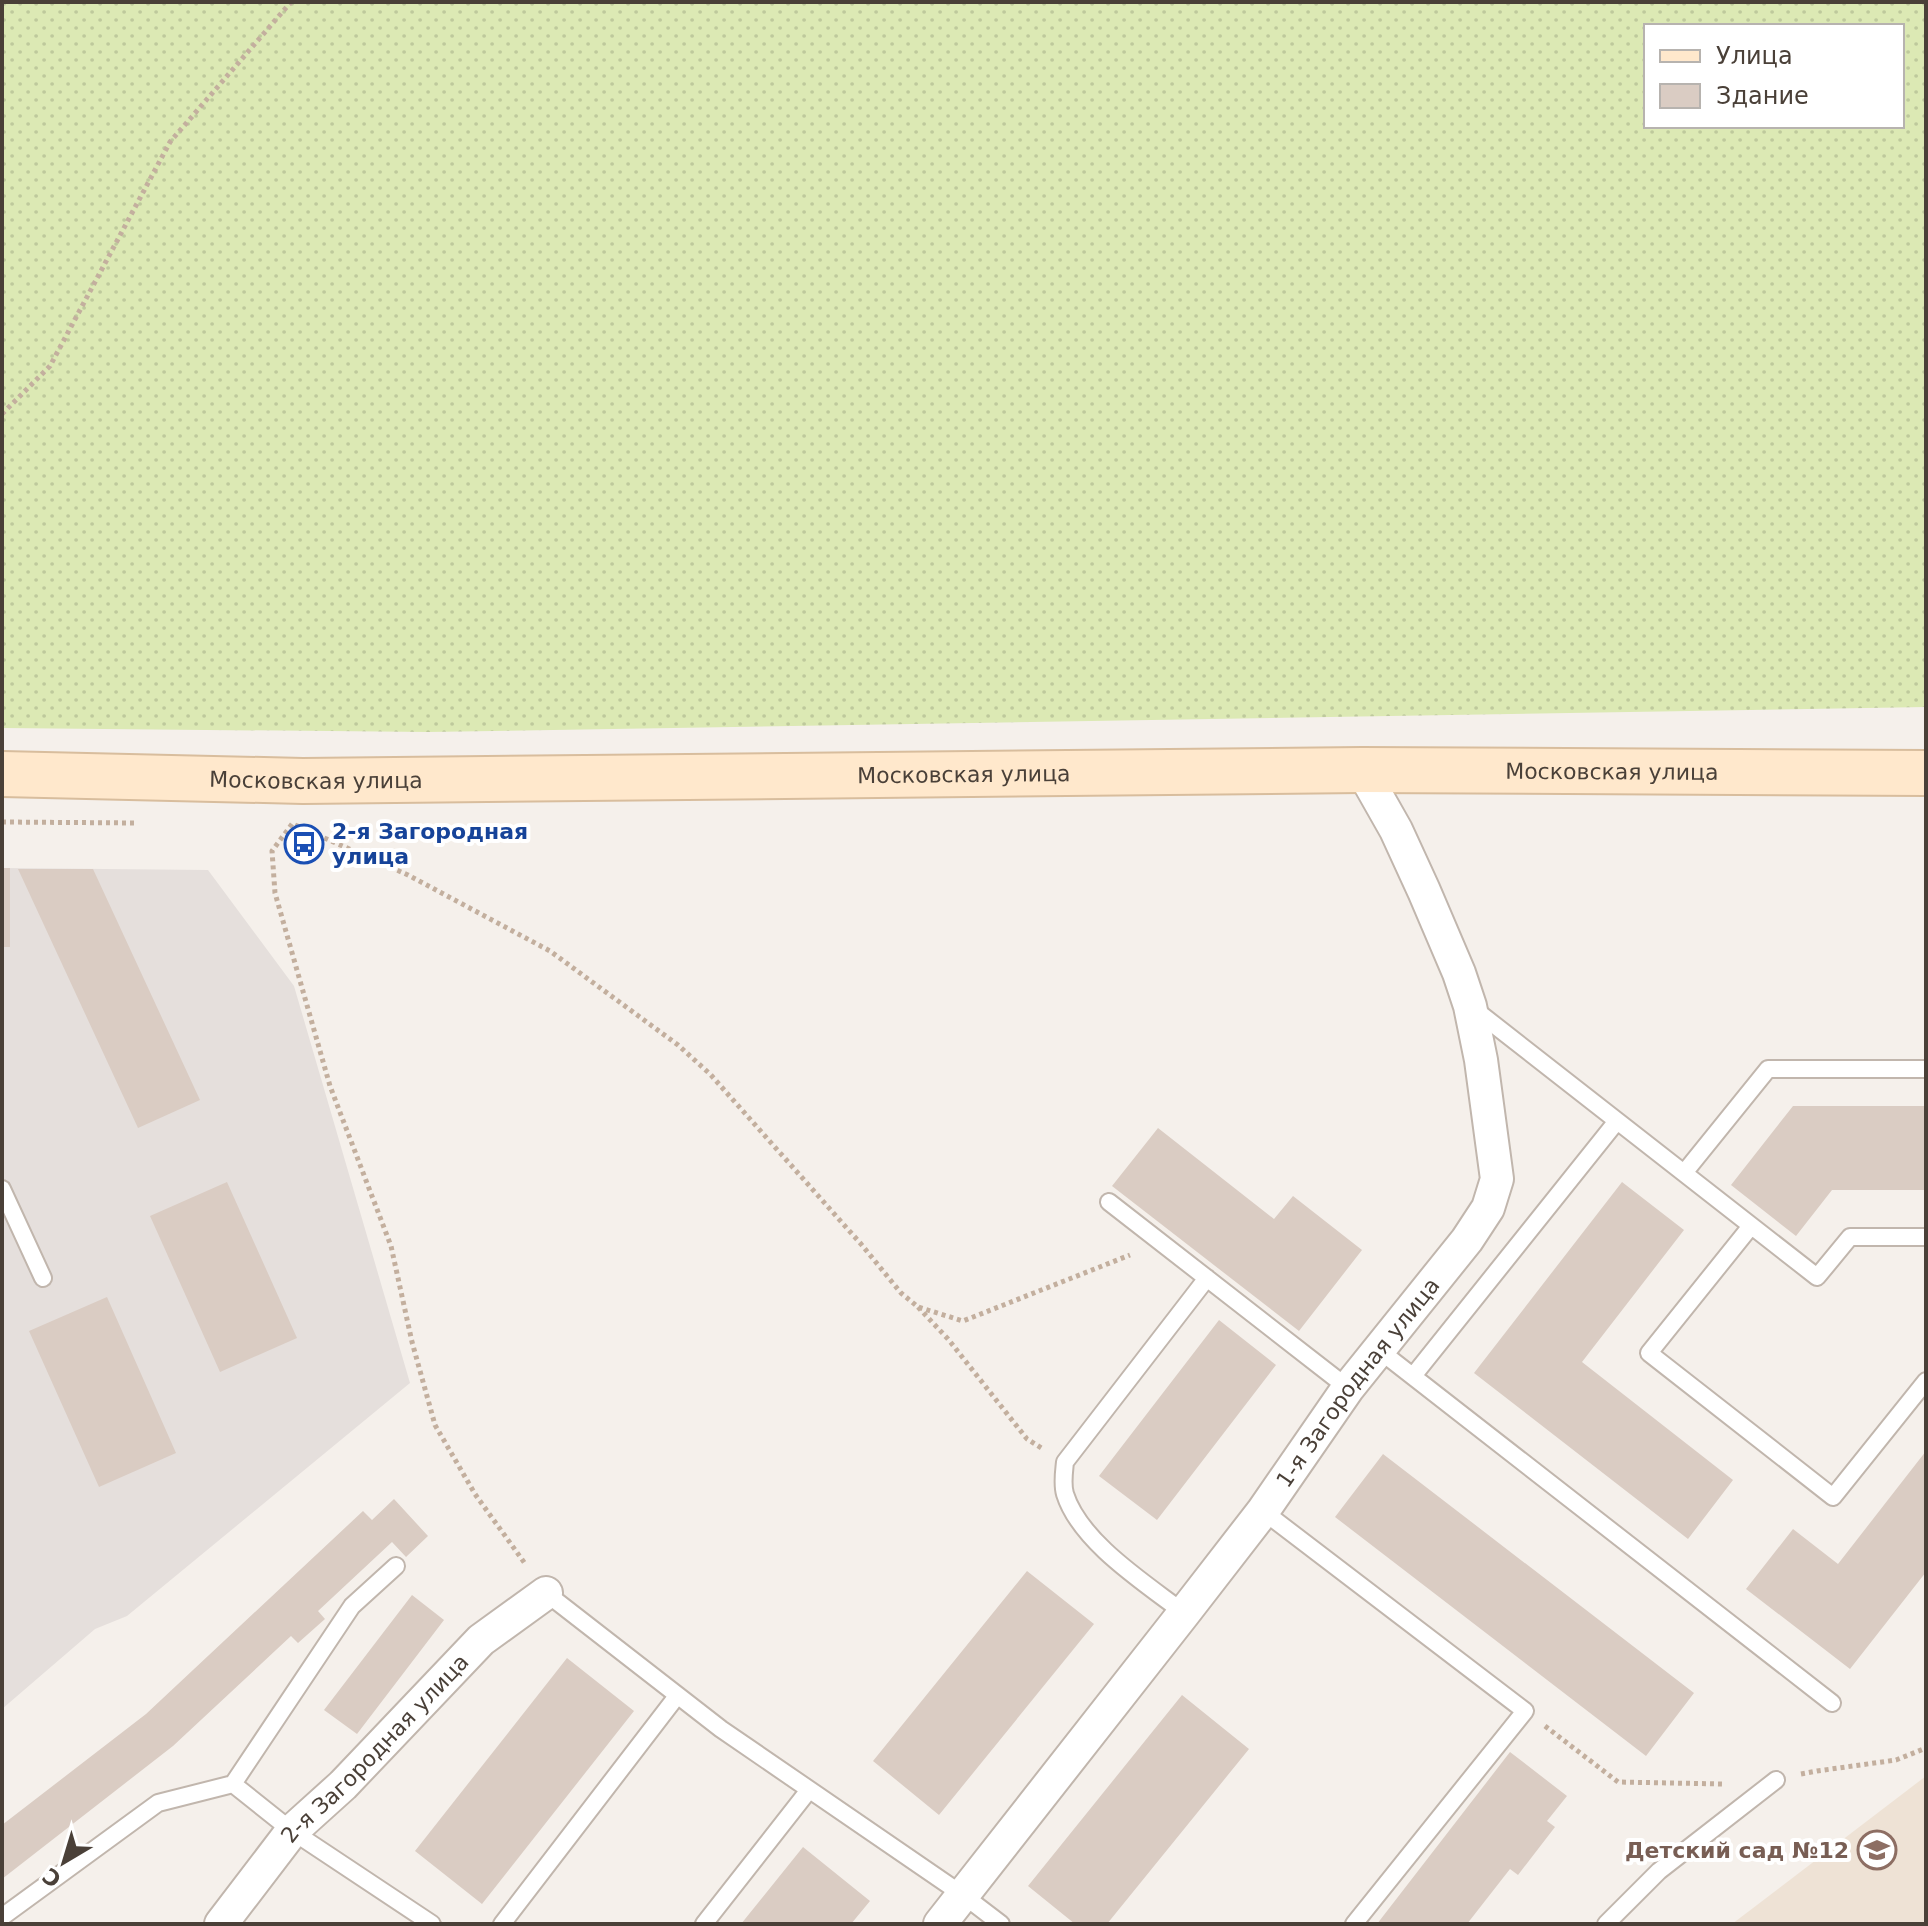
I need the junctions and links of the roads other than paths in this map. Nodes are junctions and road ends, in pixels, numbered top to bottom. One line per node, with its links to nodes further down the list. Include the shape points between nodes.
1 (1362, 770): 2 (main road, Московская улица); 3 (main road, Московская улица, via 303,781); 4 (street, 1-я Загородная улица, via 1424,891)
2 (1926, 773)
3 (2, 774)
4 (1470, 1006): 6 (lane); 14 (street, 1-я Загородная улица, via 1497,1179 1488,1208 1467,1240)
5 (1926, 1069): 7 (lane, via 1768,1069)
6 (1617, 1121): 7 (lane); 15 (lane)
7 (1684, 1173): 10 (lane)
8 (2, 1189): 12 (lane)
9 (1109, 1202): 13 (lane)
10 (1751, 1226): 11 (lane, via 1817,1277 1850,1237); 16 (lane, via 1649,1353 1833,1497)
11 (1926, 1237)
12 (43, 1278)
13 (1207, 1278): 17 (lane); 21 (lane, via 1065,1462 1064,1491 1077,1521 1106,1552)
14 (1379, 1350): 15 (lane); 17 (street, 1-я Загородная улица)
15 (1413, 1376): 23 (lane)
16 (1926, 1381)
17 (1348, 1388): 18 (street, 1-я Загородная улица)
18 (1263, 1511): 21 (street, 1-я Загородная улица); 36 (lane, via 1525,1711)
19 (396, 1566): 25 (lane, via 352,1606)
20 (546, 1593): 22 (lane); 27 (street, 2-я Загородная улица, via 481,1640)
21 (1184, 1613): 28 (street, 1-я Загородная улица)
22 (677, 1696): 26 (lane); 32 (lane)
23 (1832, 1703)
24 (1776, 1780): 37 (lane, via 1659,1871)
25 (233, 1784): 27 (lane); 29 (lane, via 158,1803)
26 (809, 1790): 28 (lane); 33 (lane)
27 (292, 1831): 30 (street, 2-я Загородная улица); 31 (lane)
28 (963, 1895): 34 (street, 1-я Загородная улица); 35 (lane)
29 (2, 1917)
30 (221, 1924)
31 (432, 1924)
32 (502, 1924)
33 (704, 1924)
34 (940, 1924)
35 (1001, 1924)
36 (1354, 1924)
37 (1606, 1924)

